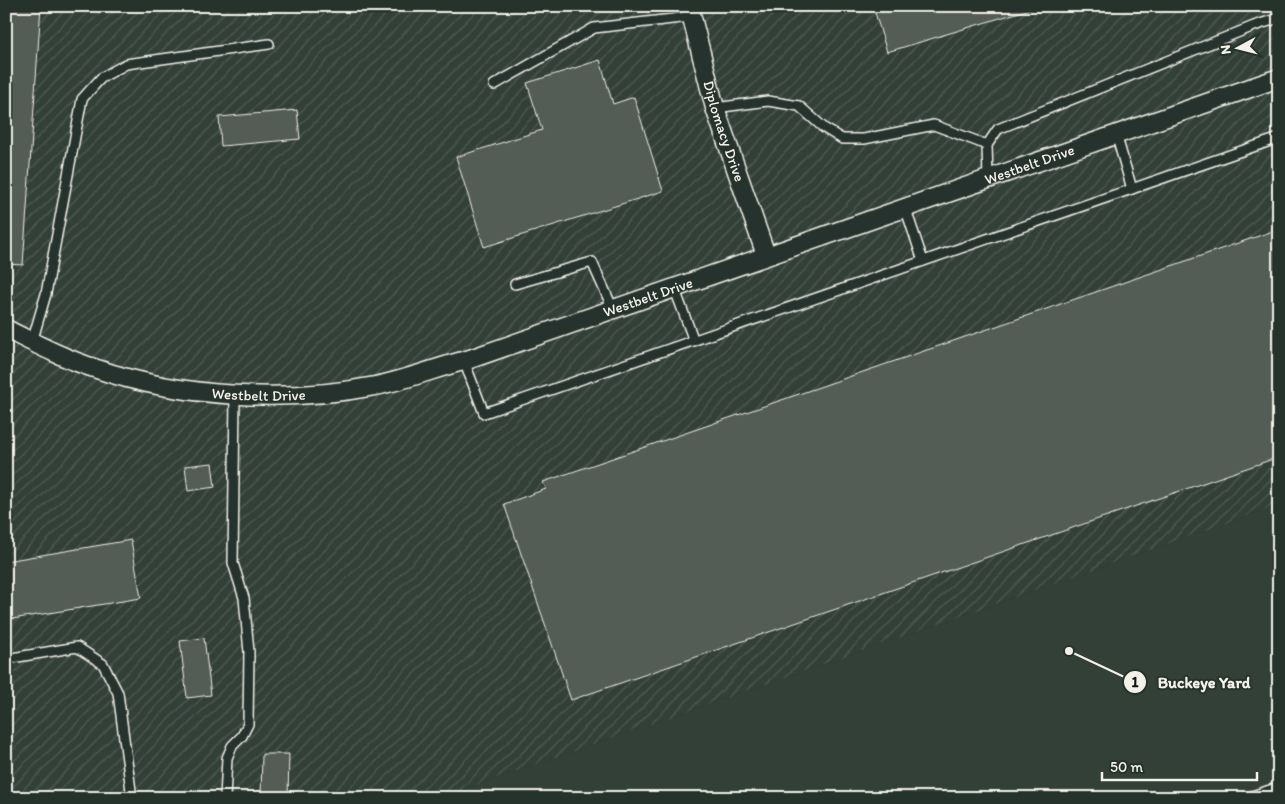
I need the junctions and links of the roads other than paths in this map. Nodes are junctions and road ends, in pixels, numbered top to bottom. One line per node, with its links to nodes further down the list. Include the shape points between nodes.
1 (690, 12): 5 (lane, via 594,28); 6 (street, Diplomacy Drive)
2 (1279, 18): 9 (lane, via 998,129)
3 (269, 44): 20 (lane, via 126,64 101,78 82,99 46,294)
4 (1279, 78): 7 (street, Westbelt Drive)
5 (494, 85)
6 (715, 108): 9 (lane, via 768,101 799,106 824,128 842,138 864,139 934,125); 13 (street, Diplomacy Drive)
7 (1116, 134): 10 (street, Westbelt Drive); 11 (lane)
8 (1279, 138): 11 (lane)
9 (987, 145): 10 (lane)
10 (988, 178): 12 (street, Westbelt Drive)
11 (1132, 189): 14 (lane)
12 (905, 207): 13 (street, Westbelt Drive); 14 (lane)
13 (766, 255): 16 (street, Westbelt Drive)
14 (924, 261): 19 (lane)
15 (515, 284): 17 (lane, via 592,262)
16 (674, 287): 17 (street, Westbelt Drive); 19 (lane)
17 (613, 309): 21 (street, Westbelt Drive)
18 (6, 329): 20 (street, Westbelt Drive)
19 (694, 341): 21 (lane, via 484,413)
20 (32, 342): 22 (street, Westbelt Drive, via 118,375 194,391)
21 (464, 361): 22 (street, Westbelt Drive, via 373,387 293,394)
22 (235, 394): 26 (lane, via 234,563 244,598 249,652 248,724 227,758)
23 (6, 659): 25 (lane, via 77,647 103,664 118,693)
24 (1279, 787): 27 (lane)
25 (132, 798)
26 (225, 798)
27 (1246, 798)

